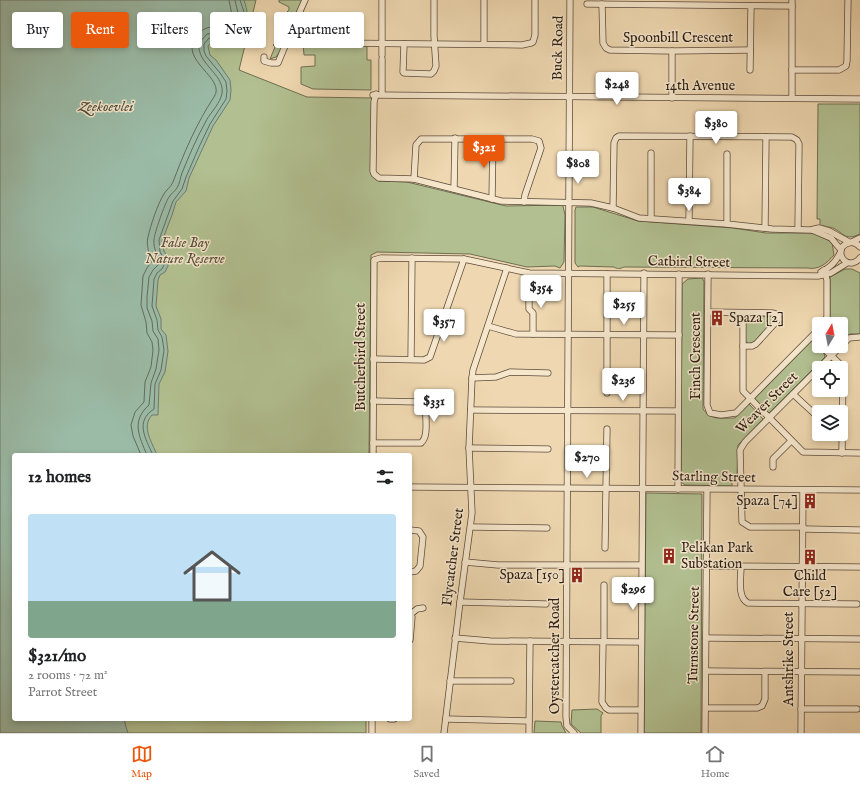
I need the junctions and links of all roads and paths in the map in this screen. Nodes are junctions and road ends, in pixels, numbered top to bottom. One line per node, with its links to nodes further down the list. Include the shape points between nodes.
1 (305, 0): 13 (street)
2 (382, 0): 15 (street)
3 (434, 0): 17 (street)
4 (484, 0): 18 (street)
5 (535, 0): 18 (street, via 533,42 522,45)
6 (570, 0): 26 (street, Buck Road)
7 (848, 0): 24 (street, via 846,66 839,70)
8 (672, 3): 11 (street); 12 (street)
9 (792, 3): 12 (street); 24 (street)
10 (587, 4): 11 (street)
11 (602, 4): 21 (street, Spoonbill Crescent, via 602,40 606,48)
12 (751, 6): 20 (street, Spoonbill Crescent)
13 (300, 12)
14 (364, 43): 15 (street)
15 (382, 44): 16 (street); 25 (street)
16 (404, 44): 17 (street); 17 (street, via 403,72 430,74 436,66)
17 (435, 44): 18 (street)
18 (484, 44)
19 (286, 48): 22 (street, via 281,65 264,61)
20 (750, 50): 21 (street, Spoonbill Crescent); 23 (street)
21 (672, 51): 27 (street)
22 (264, 56)
23 (750, 70)
24 (792, 70): 28 (street)
25 (377, 95): 26 (street, 14th Avenue); 36 (street, via 374,102 374,174 379,178)
26 (569, 97): 27 (street, 14th Avenue); 40 (street, Oystercatcher Road)
27 (672, 98): 28 (street, 14th Avenue)
28 (792, 98): 29 (street, 14th Avenue)
29 (860, 99)
30 (690, 136): 31 (street); 41 (street, via 616,138); 43 (street)
31 (766, 137): 45 (street); 46 (street, via 792,137 798,142)
32 (455, 138): 33 (street); 36 (street, via 419,140 416,145); 37 (street)
33 (493, 139): 38 (street); 39 (street, via 532,139 540,143 541,148)
34 (651, 153): 42 (street)
35 (727, 154): 44 (street)
36 (414, 179): 37 (street)
37 (454, 189): 38 (street)
38 (492, 199): 39 (street)
39 (524, 202): 40 (street)
40 (570, 202): 41 (street); 61 (street, Oystercatcher Road)
41 (613, 208): 42 (street, via 634,216)
42 (651, 218): 43 (street)
43 (689, 220): 44 (street)
44 (727, 224): 45 (street)
45 (765, 228): 46 (street)
46 (798, 229): 47 (street)
47 (810, 230): 49 (street, via 819,228); 51 (street, via 832,238)
48 (860, 238): 49 (street, Catbird Street)
49 (850, 242): 50 (street); 51 (street, Catbird Street, via 844,245)
50 (860, 247)
51 (841, 251): 56 (street, via 843,260); 59 (street, Catbird Street, via 837,260)
52 (412, 258): 54 (street, Catbird Street); 55 (street, Catbird Street); 83 (street)
53 (860, 258): 56 (street, Catbird Street)
54 (464, 259): 58 (street, Catbird Street); 83 (street, via 432,354 424,360)
55 (374, 260): 82 (street, Butcherbird Street)
56 (850, 263): 57 (street); 59 (street, Catbird Street)
57 (860, 267)
58 (507, 268): 61 (street, Catbird Street, via 529,273); 69 (street, Flycatcher Street)
59 (825, 272): 64 (street, Catbird Street, via 809,276); 68 (street)
60 (644, 273): 62 (street, Catbird Street); 63 (street, Catbird Street); 73 (street)
61 (569, 274): 62 (street, Catbird Street); 71 (street, Oystercatcher Road)
62 (607, 274): 72 (street)
63 (679, 274): 64 (street, Catbird Street); 74 (street)
64 (708, 274): 66 (street, Finch Crescent)
65 (529, 284): 70 (street)
66 (708, 312): 67 (street); 88 (street, Finch Crescent, via 708,410 714,414 736,413)
67 (743, 313): 78 (street); 78 (street, via 773,313 778,314 779,318 756,344)
68 (827, 317)
69 (488, 326): 70 (street, via 516,334); 85 (street, Flycatcher Street)
70 (533, 334): 71 (street)
71 (569, 335): 72 (street); 92 (street, Oystercatcher Road)
72 (607, 335): 73 (street); 86 (street)
73 (644, 335): 74 (street); 93 (street)
74 (679, 335): 94 (street)
75 (812, 337): 88 (street, Finch Crescent)
76 (860, 337): 77 (street, Weaver Street)
77 (848, 339)
78 (743, 346): 88 (street, via 742,389)
79 (828, 353): 81 (street)
80 (834, 353): 81 (street, Weaver Street)
81 (831, 356): 87 (street, Weaver Street); 90 (street, via 843,368)
82 (373, 359): 83 (street); 89 (street, Butcherbird Street)
83 (411, 359)
84 (548, 373): 85 (street, via 510,372 496,377)
85 (472, 378): 91 (street, Flycatcher Street)
86 (607, 393)
87 (793, 394): 95 (street); 96 (street, Weaver Street)
88 (750, 399): 96 (street)
89 (373, 401): 100 (street, Butcherbird Street); 100 (street, via 421,402 425,407 426,416 425,436 421,443)
90 (842, 405)
91 (471, 410): 92 (street); 101 (street, Flycatcher Street)
92 (569, 410): 93 (street); 109 (street, Oystercatcher Road)
93 (643, 411): 94 (street); 111 (street)
94 (678, 411): 112 (street)
95 (812, 412)
96 (768, 418): 98 (street); 114 (street, Weaver Street, via 741,447)
97 (607, 429): 110 (street)
98 (791, 441): 104 (street, via 805,452); 106 (street, via 773,459)
99 (842, 441): 104 (street)
100 (373, 443): 103 (street, Butcherbird Street)
101 (469, 448): 102 (street); 108 (street, Flycatcher Street)
102 (548, 449)
103 (373, 453)
104 (842, 453): 105 (street)
105 (860, 453)
106 (773, 467)
107 (412, 487): 108 (street, Starling Street)
108 (472, 488): 109 (street, Starling Street); 117 (street, Flycatcher Street)
109 (568, 488): 110 (street, Starling Street); 124 (street, Oystercatcher Road)
110 (605, 488): 111 (street, Starling Street); 122 (street)
111 (642, 488): 112 (street, Starling Street); 125 (street)
112 (678, 489): 113 (street, Starling Street)
113 (707, 489): 114 (street, Starling Street); 126 (street, Turnstone Street)
114 (742, 490): 115 (street, Starling Street); 119 (street, Weaver Street, via 744,524 750,527)
115 (803, 490): 116 (street, Starling Street); 119 (street, Antshrike Street)
116 (860, 490)
117 (471, 526): 118 (street); 123 (street, Flycatcher Street)
118 (547, 528)
119 (802, 528): 121 (street); 128 (street, Antshrike Street)
120 (412, 530): 130 (street, via 419,531 423,537 420,566)
121 (859, 530)
122 (605, 548)
123 (465, 562): 124 (street); 132 (street, Flycatcher Street)
124 (567, 565): 125 (street); 143 (street, Oystercatcher Road)
125 (641, 566): 145 (street)
126 (707, 566): 127 (street); 139 (street, Turnstone Street)
127 (741, 567): 128 (street); 134 (street, via 741,594 745,601)
128 (802, 567): 129 (street); 134 (street, Antshrike Street)
129 (860, 567)
130 (412, 572)
131 (604, 585): 144 (street)
132 (460, 602): 133 (street); 138 (street, Flycatcher Street)
133 (546, 604)
134 (802, 604): 135 (street); 140 (street, Antshrike Street)
135 (857, 604)
136 (423, 608): 137 (street)
137 (412, 612)
138 (455, 638): 142 (street); 150 (street, Flycatcher Street)
139 (706, 638): 140 (street); 146 (street, Turnstone Street)
140 (802, 639): 141 (street); 148 (street, Antshrike Street)
141 (860, 639)
142 (530, 641): 143 (street); 157 (street)
143 (567, 642): 144 (street); 162 (street, Oystercatcher Road, via 567,726)
144 (603, 642): 145 (street); 155 (street, via 604,706 609,710)
145 (642, 642): 155 (street)
146 (706, 671): 147 (street); 152 (street, Turnstone Street)
147 (766, 672): 148 (street); 152 (street, via 765,699 762,706)
148 (801, 672): 149 (street); 153 (street, Antshrike Street)
149 (860, 672)
150 (450, 681): 151 (street); 156 (street, Flycatcher Street)
151 (511, 681)
152 (706, 708): 164 (street, Turnstone Street)
153 (801, 709): 154 (street); 165 (street, Antshrike Street)
154 (857, 709)
155 (641, 710): 163 (street)
156 (446, 720): 157 (street); 160 (street, Flycatcher Street)
157 (529, 720): 161 (street)
158 (372, 721): 159 (street)
159 (372, 733)
160 (444, 733)
161 (529, 733)
162 (574, 733)
163 (641, 733)
164 (705, 733)
165 (801, 733)

